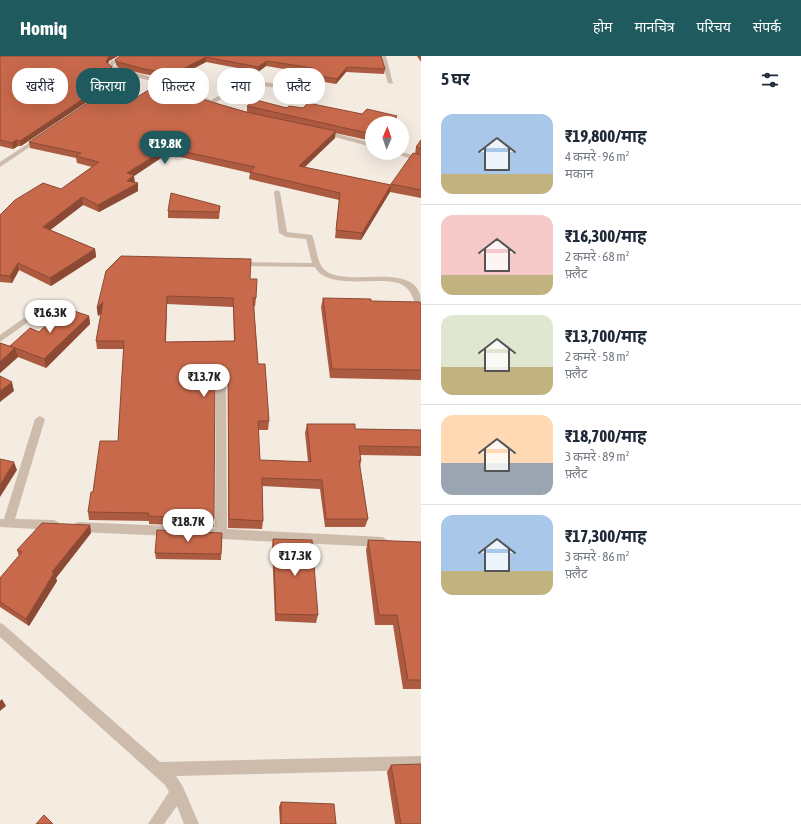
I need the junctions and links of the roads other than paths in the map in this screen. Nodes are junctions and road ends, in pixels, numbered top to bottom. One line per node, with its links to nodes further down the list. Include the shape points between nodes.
1 (123, 56): 3 (street, via 110,66)
2 (383, 56): 5 (street)
3 (112, 68)
4 (140, 76): 7 (street, via 172,85)
5 (391, 83)
6 (273, 85): 7 (street, via 248,82)
7 (211, 102): 9 (street)
8 (90, 104): 10 (street)
9 (222, 107)
10 (80, 111)
11 (316, 130): 13 (street)
12 (43, 136): 16 (street)
13 (365, 143)
14 (409, 156): 15 (street)
15 (421, 160)
16 (0, 165)
17 (277, 192): 19 (street, via 283,233 309,237)
18 (230, 264): 19 (street)
19 (318, 265): 20 (street, via 322,274 333,278 405,282 416,291)
20 (421, 307)
21 (24, 321): 22 (street)
22 (0, 339)
23 (221, 379): 28 (street)
24 (40, 419): 25 (street)
25 (4, 523): 26 (street)
26 (181, 532)
27 (197, 532): 28 (street)
28 (221, 534): 29 (street)
29 (390, 542)
30 (0, 629): 32 (street)
31 (421, 763): 32 (street)
32 (159, 769): 33 (street)
33 (178, 792): 34 (street); 35 (street)
34 (155, 824)
35 (192, 824)

